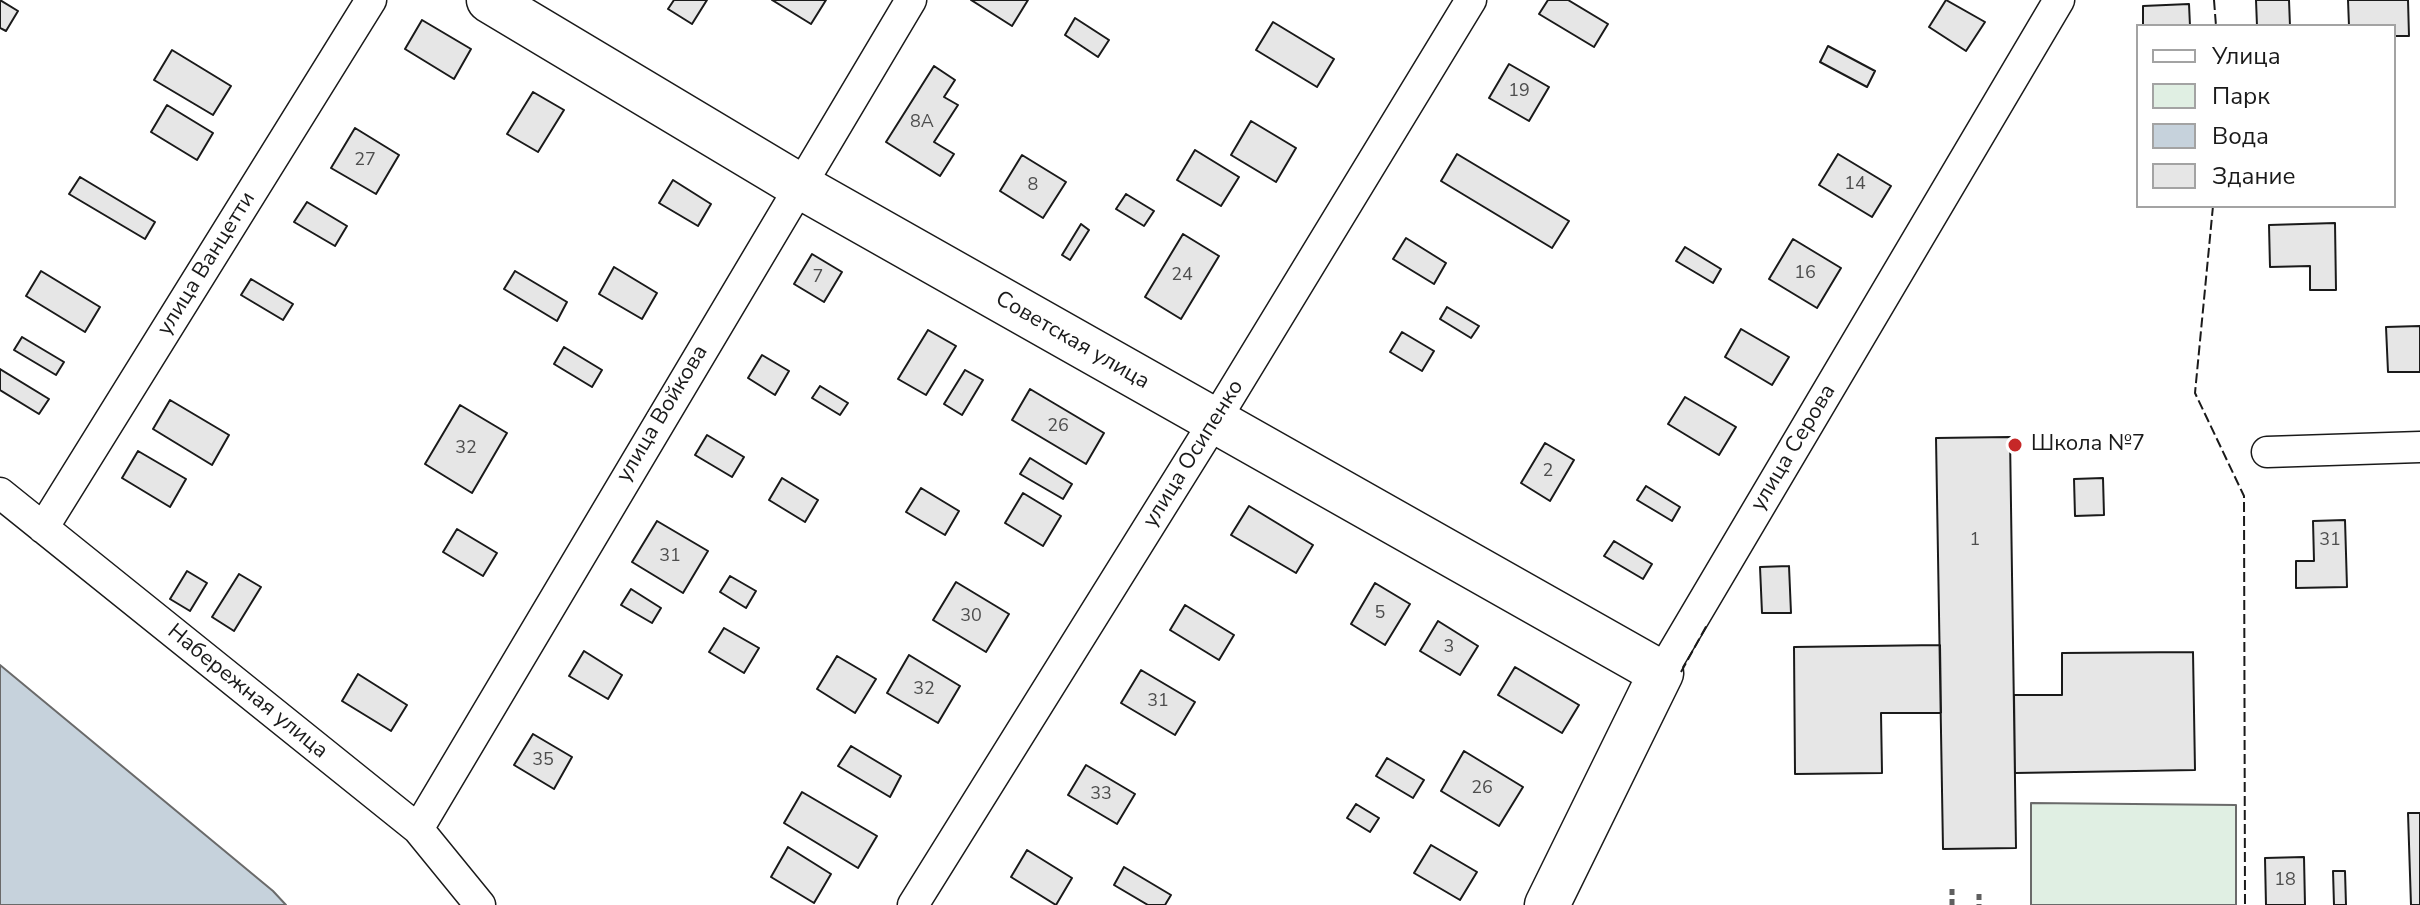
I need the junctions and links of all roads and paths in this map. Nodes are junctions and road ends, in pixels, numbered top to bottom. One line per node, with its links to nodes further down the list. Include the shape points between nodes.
1 (371, 0): 11 (street, улица Ванцетти)
2 (489, 0): 6 (street, Советская улица)
3 (911, 0): 6 (street, улица Войкова)
4 (1471, 0): 7 (street, улица Осипенко)
5 (2059, 0): 12 (street, улица Серова)
6 (798, 185): 7 (street, Советская улица); 13 (street, улица Войкова)
7 (1214, 422): 12 (street, Советская улица); 17 (street, улица Осипенко)
8 (2420, 447): 9 (street)
9 (2267, 452)
10 (0, 493): 11 (street, Набережная улица)
11 (43, 528): 13 (street, Набережная улица)
12 (1661, 673): 18 (street, улица Серова)
13 (418, 829): 16 (street, Набережная улица)
14 (1952, 888): 19 (path)
15 (1979, 894): 20 (path)
16 (480, 905)
17 (913, 905)
18 (1547, 905)
19 (1952, 905)
20 (1979, 905)

